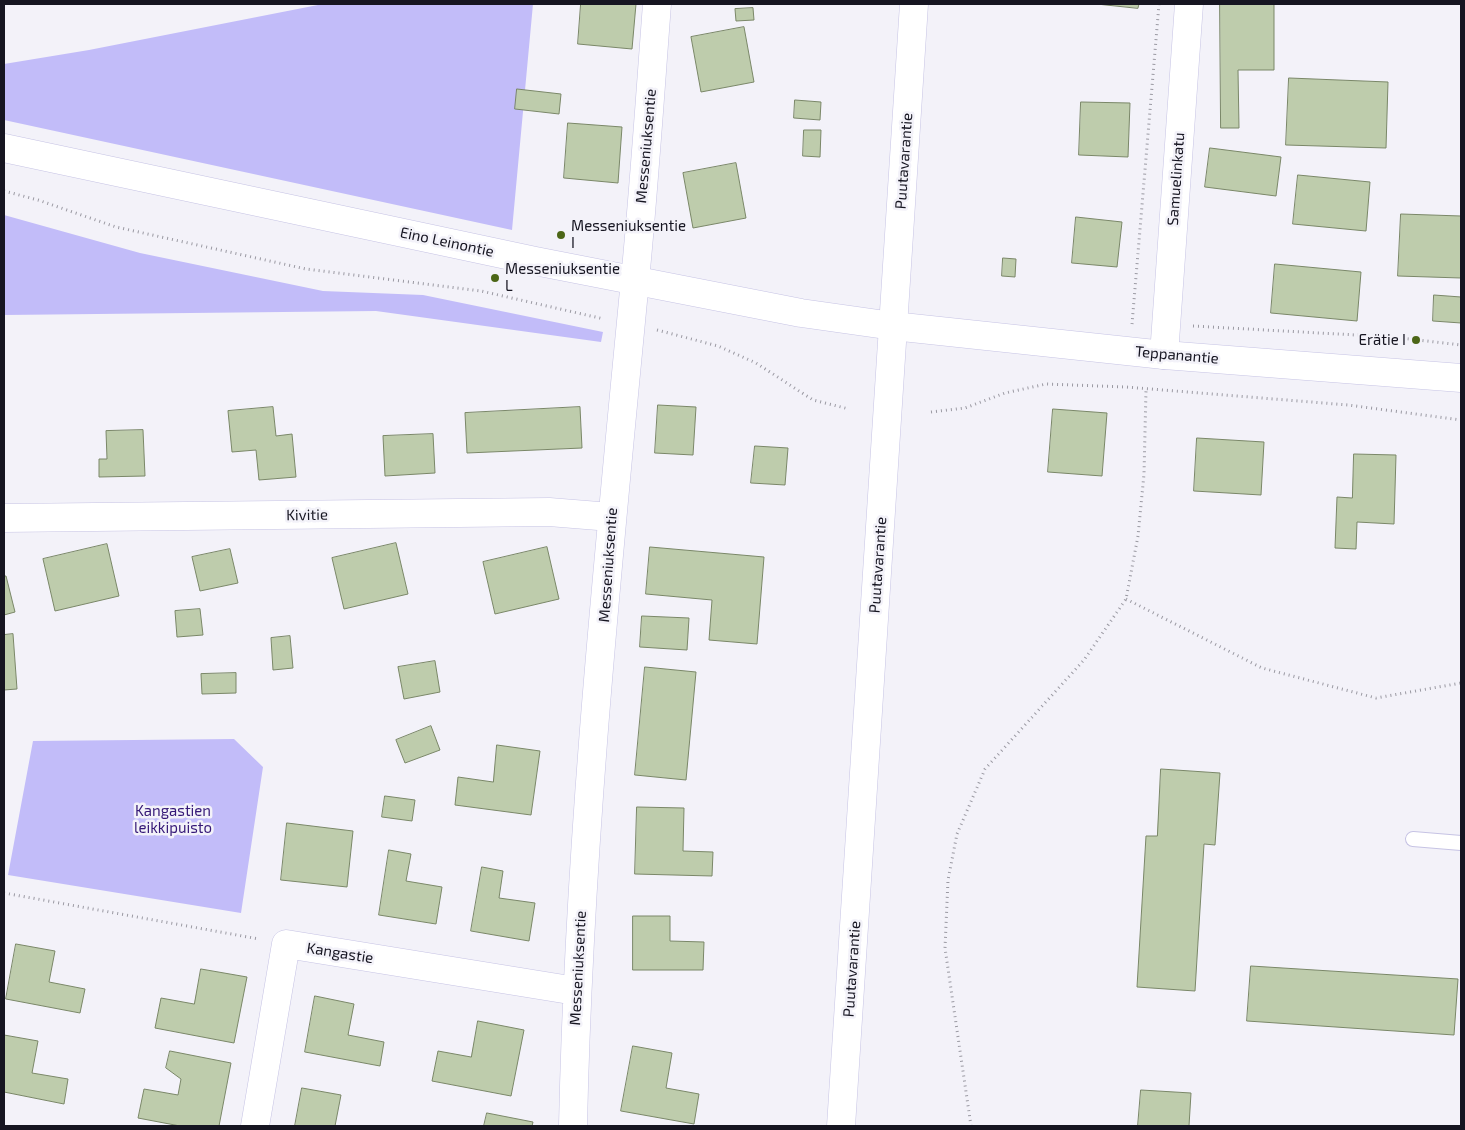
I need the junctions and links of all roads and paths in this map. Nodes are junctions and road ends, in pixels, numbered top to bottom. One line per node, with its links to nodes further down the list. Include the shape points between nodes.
1 (657, 4): 7 (street, Messeniuksentie)
2 (914, 4): 11 (street, Puutavarantie)
3 (1159, 4): 8 (path)
4 (1189, 4): 10 (street, Samuelinkatu)
5 (4, 148): 7 (street, Eino Leinontie)
6 (4, 191): 9 (path, via 116,227 306,269 481,291)
7 (635, 281): 9 (street, Messeniuksentie); 11 (street, Eino Leinontie, via 801,313)
8 (1132, 322): 10 (path); 13 (path)
9 (630, 325): 18 (path, via 718,346 756,363 813,400); 21 (street, Messeniuksentie)
10 (1166, 325): 12 (path, via 1392,337); 14 (street, Samuelinkatu)
11 (893, 326): 13 (street, Teppanantie); 32 (street, Puutavarantie)
12 (1461, 345)
13 (1130, 351): 14 (street, Teppanantie); 16 (path)
14 (1164, 355): 15 (street, Teppanantie)
15 (1461, 378)
16 (1126, 387): 17 (path); 19 (path, via 1046,384 1005,393 965,408)
17 (1146, 390): 20 (path, via 1348,405); 23 (path, via 1144,474 1138,536)
18 (849, 409)
19 (931, 412)
20 (1461, 420)
21 (611, 517): 22 (street, Kivitie, via 548,512); 29 (street, Messeniuksentie)
22 (4, 518)
23 (1126, 599): 24 (path, via 1262,668 1376,698); 33 (path, via 1084,660 985,769 957,834 948,880 945,948)
24 (1461, 683)
25 (1413, 839): 26 (lane)
26 (1461, 842)
27 (4, 893): 28 (path)
28 (286, 944): 29 (street, Kangastie); 30 (street, Kangastie)
29 (576, 991): 31 (street, Messeniuksentie)
30 (255, 1126)
31 (572, 1126)
32 (840, 1126)
33 (971, 1126)

